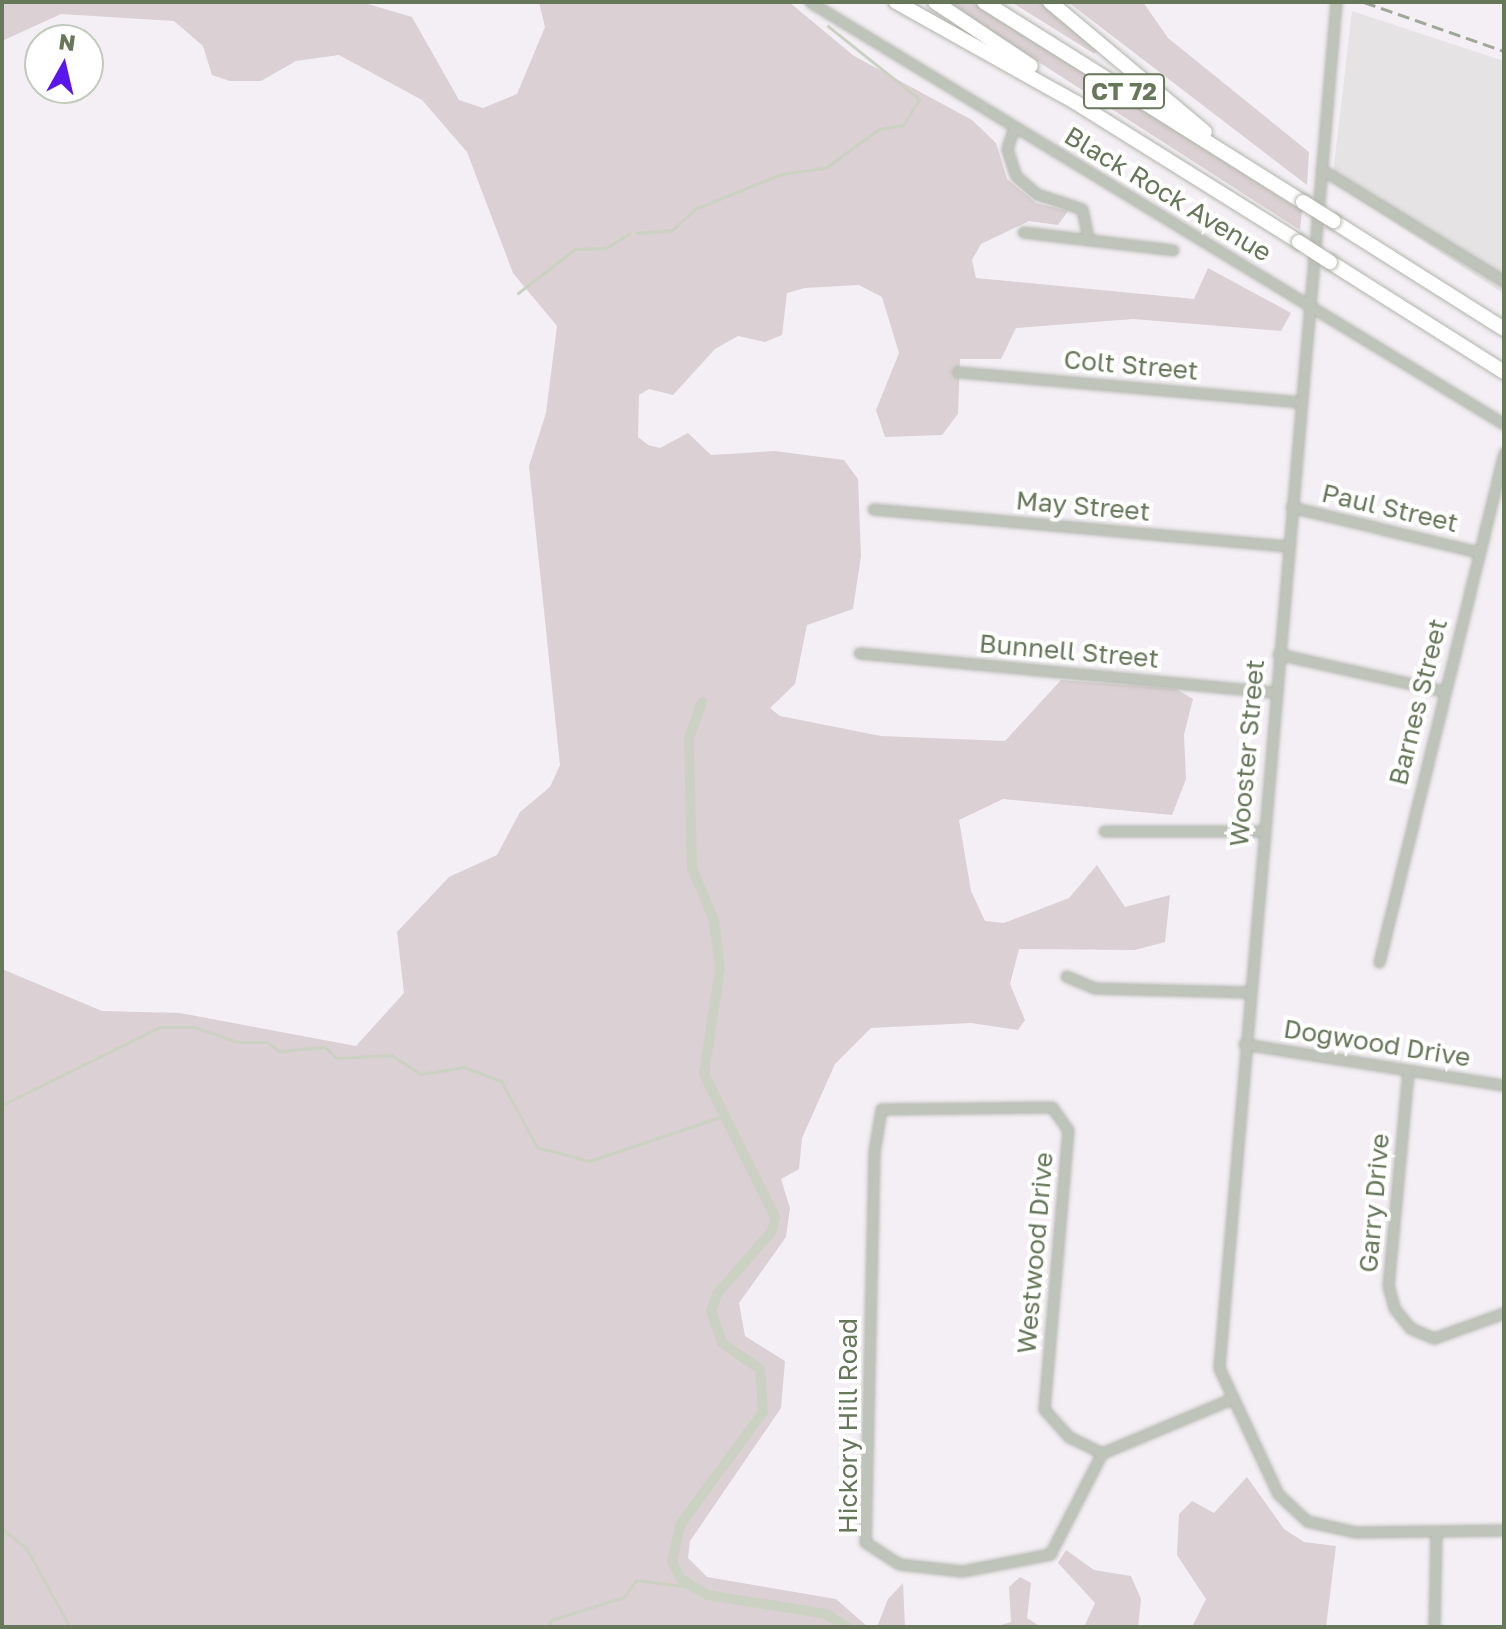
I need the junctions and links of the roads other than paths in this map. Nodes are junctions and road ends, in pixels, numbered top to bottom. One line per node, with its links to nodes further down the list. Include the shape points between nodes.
1 (810, 2): 7 (street, Black Rock Avenue)
2 (896, 2): 8 (highway, CT 72)
3 (935, 2): 8 (highway)
4 (984, 2): 10 (highway, CT 72)
5 (1050, 2): 10 (highway)
6 (1336, 2): 9 (street, Wooster Street)
7 (1014, 127): 12 (street, via 1007,149 1016,176 1037,194 1082,209); 15 (street, Black Rock Avenue)
8 (1178, 166): 18 (highway, CT 72, bridge)
9 (1321, 169): 14 (street); 15 (street, Wooster Street)
10 (1265, 178): 16 (highway, CT 72, bridge)
11 (1023, 232): 12 (street)
12 (1088, 237): 13 (street)
13 (1173, 250)
14 (1504, 281)
15 (1309, 306): 19 (street, Wooster Street); 20 (street, Black Rock Avenue)
16 (1504, 329)
17 (958, 372): 19 (street, Colt Street)
18 (1504, 372)
19 (1300, 402): 22 (street, Wooster Street)
20 (1504, 424)
21 (1504, 453): 25 (street, Barnes Street)
22 (1291, 507): 24 (street, Wooster Street); 25 (street, Paul Street)
23 (873, 509): 24 (street, May Street)
24 (1289, 546): 27 (street, Wooster Street)
25 (1479, 552): 28 (street, Barnes Street)
26 (859, 653): 29 (street, Bunnell Street)
27 (1278, 654): 28 (street); 29 (street, Wooster Street)
28 (1443, 691): 32 (street, Barnes Street)
29 (1275, 692): 31 (street, Wooster Street)
30 (1104, 831): 31 (street)
31 (1262, 831): 34 (street, Wooster Street)
32 (1379, 962)
33 (1066, 976): 34 (street, via 1094,988)
34 (1248, 992): 35 (street, Wooster Street)
35 (1244, 1044): 36 (street, Dogwood Drive); 40 (street, Wooster Street, via 1217,1328)
36 (1408, 1071): 37 (street, Dogwood Drive); 39 (street, Garry Drive, via 1388,1285 1394,1308 1410,1328 1434,1338)
37 (1504, 1085)
38 (881, 1109): 41 (street, Westwood Drive, via 1052,1107 1068,1130 1044,1409 1069,1437); 41 (street, Hickory Hill Road, via 874,1152 865,1542 899,1564 962,1571 1050,1554)
39 (1504, 1313)
40 (1229, 1400): 41 (street); 43 (street, Wooster Street, via 1278,1494 1307,1521 1330,1529)
41 (1102, 1453)
42 (1504, 1530): 43 (street, Wooster Street)
43 (1436, 1531): 44 (street)
44 (1434, 1627)

